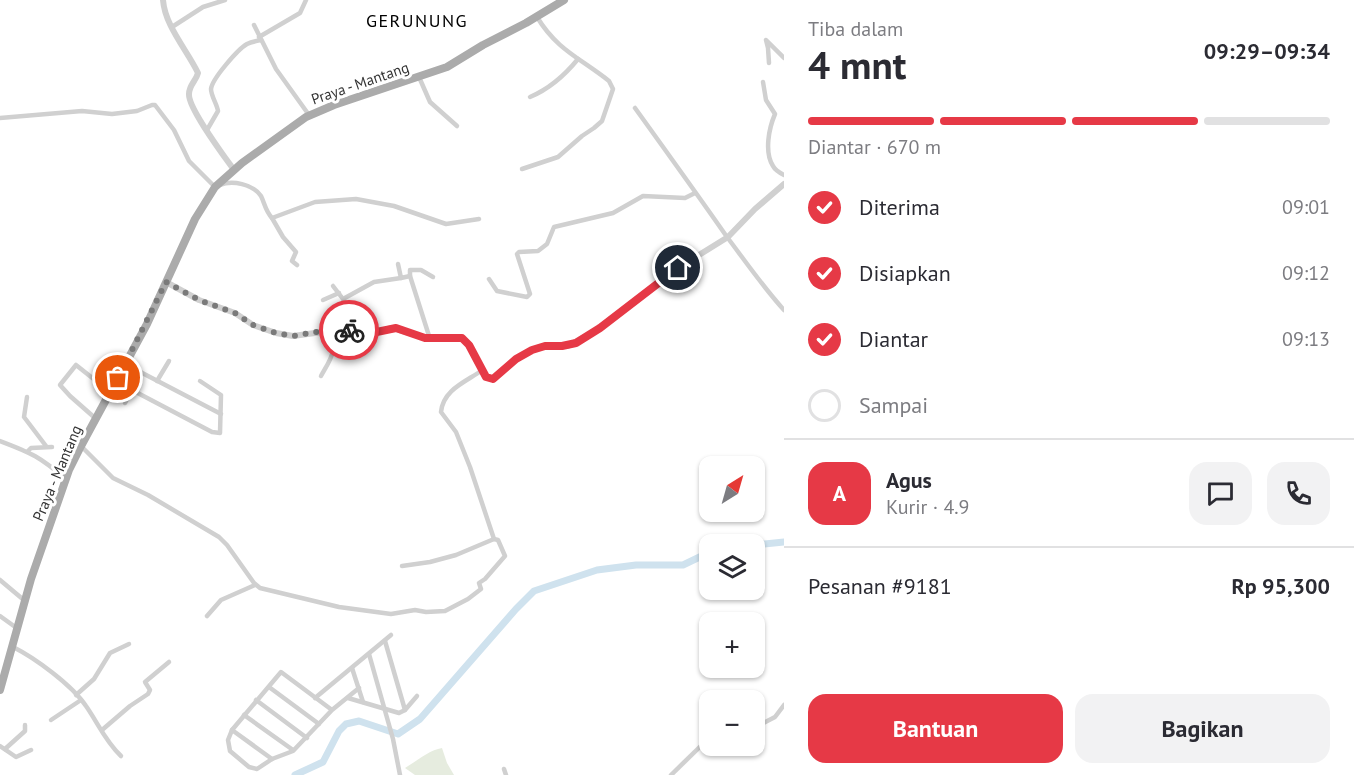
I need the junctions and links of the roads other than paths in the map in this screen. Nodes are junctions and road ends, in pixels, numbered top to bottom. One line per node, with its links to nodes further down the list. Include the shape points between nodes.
1 (163, 0): 7 (street)
2 (225, 0): 7 (street)
3 (306, 0): 8 (street, via 300,13)
4 (559, 2): 5 (main road, Praya - Mantang)
5 (537, 17): 10 (street, via 550,36); 12 (main road, Praya - Mantang, via 447,67)
6 (254, 25): 8 (street)
7 (172, 27): 19 (street, via 198,73 189,97)
8 (260, 38): 16 (street, via 276,69); 19 (street, via 240,50 213,84 218,111)
9 (784, 58): 11 (street, via 765,40)
10 (578, 59): 14 (street, via 563,76); 20 (street, via 613,87 602,120 558,157)
11 (768, 63)
12 (419, 77): 16 (main road, Praya - Mantang); 18 (street, via 430,102)
13 (763, 82): 22 (street, via 766,100 775,114 768,130 771,160)
14 (530, 97)
15 (635, 108): 25 (street)
16 (309, 115): 21 (main road, Praya - Mantang)
17 (0, 118): 24 (street, via 82,111 112,114 154,105 174,130 189,161)
18 (457, 126)
19 (207, 130): 21 (street)
20 (522, 169)
21 (234, 170): 24 (main road, Praya - Mantang)
22 (784, 175)
23 (784, 184): 28 (street)
24 (217, 186): 26 (street, via 236,183 254,190); 35 (main road, Praya - Mantang, via 195,219)
25 (695, 193): 28 (street); 34 (street, via 684,198 643,196 613,213 554,227 543,248 517,254 530,294 527,297 497,291)
26 (272, 218): 27 (street, via 315,202 356,199 394,206 446,224); 30 (street, via 296,252 292,261)
27 (479, 219)
28 (728, 237): 40 (street, via 761,286); 46 (street, via 678,268 576,343 532,350 493,379)
29 (398, 264): 33 (street)
30 (297, 265)
31 (410, 276): 32 (street, via 411,270 420,269); 33 (street); 43 (street)
32 (433, 277)
33 (402, 278): 38 (street, via 374,282)
34 (489, 279)
35 (166, 282): 41 (street, via 264,330 293,336); 45 (main road, Praya - Mantang)
36 (333, 286): 37 (street)
37 (339, 293): 38 (street); 39 (street)
38 (343, 299): 42 (street)
39 (323, 300)
40 (784, 310)
41 (327, 330): 42 (street); 48 (street, via 334,348)
42 (362, 334): 43 (street, via 396,328)
43 (430, 339): 46 (street, via 462,338)
44 (169, 361): 49 (street)
45 (125, 364): 47 (street); 52 (main road, Praya - Mantang)
46 (481, 370): 61 (street, via 447,395 441,412 456,432)
47 (141, 373): 49 (street); 51 (street)
48 (321, 376)
49 (157, 381): 55 (street)
50 (200, 381): 55 (street, via 221,395)
51 (132, 390): 54 (street); 55 (street, via 215,433 220,433)
52 (110, 392): 56 (main road, Praya - Mantang); 56 (street, via 76,365 60,385)
53 (27, 397): 59 (street, via 24,417 49,446)
54 (125, 403)
55 (221, 414)
56 (95, 418): 58 (main road, Praya - Mantang)
57 (0, 441): 59 (street)
58 (81, 446): 60 (main road, Praya - Mantang); 64 (street, via 113,478 219,537)
59 (28, 451): 60 (street)
60 (66, 479): 65 (main road, Praya - Mantang)
61 (494, 539): 62 (street, via 456,555); 64 (street, via 505,552 504,558 479,583 481,589 443,612 387,614 339,607)
62 (402, 566)
63 (0, 580): 65 (street)
64 (255, 585): 67 (street, via 221,600)
65 (25, 601): 68 (main road, Praya - Mantang)
66 (0, 616): 68 (street)
67 (207, 616)
68 (18, 629): 72 (main road, Praya - Mantang)
69 (391, 635): 70 (street)
70 (385, 642): 73 (street); 89 (street)
71 (129, 644): 79 (street, via 110,653 94,679)
72 (13, 647): 78 (main road, Praya - Mantang); 79 (street, via 36,660)
73 (369, 654): 75 (street); 87 (street)
74 (169, 662): 95 (street, via 144,683 149,693)
75 (352, 668): 77 (street); 81 (street)
76 (269, 687): 81 (street, via 281,672); 84 (street); 93 (street)
77 (359, 688): 82 (street); 85 (street)
78 (0, 690)
79 (76, 695): 83 (street)
80 (417, 696): 89 (street)
81 (315, 698): 88 (street)
82 (348, 698): 85 (street); 88 (street)
83 (81, 700): 91 (street); 95 (street)
84 (256, 700): 90 (street); 97 (street)
85 (363, 702): 87 (street)
86 (784, 705): 92 (street)
87 (384, 708): 89 (street, via 399,713); 104 (street)
88 (332, 710): 93 (street)
89 (405, 710)
90 (244, 715): 96 (street); 101 (street)
91 (51, 720)
92 (765, 722)
93 (319, 724): 97 (street)
94 (25, 725): 98 (street, via 26,731)
95 (102, 730): 102 (street)
96 (232, 730): 103 (street); 103 (street, via 228,740 230,751 249,767 257,769)
97 (306, 738): 101 (street)
98 (2, 748): 100 (street, via 16,757)
99 (699, 748): 105 (street)
100 (31, 750)
101 (293, 751): 103 (street)
102 (121, 756)
103 (272, 759)
104 (400, 775)
105 (671, 775)

